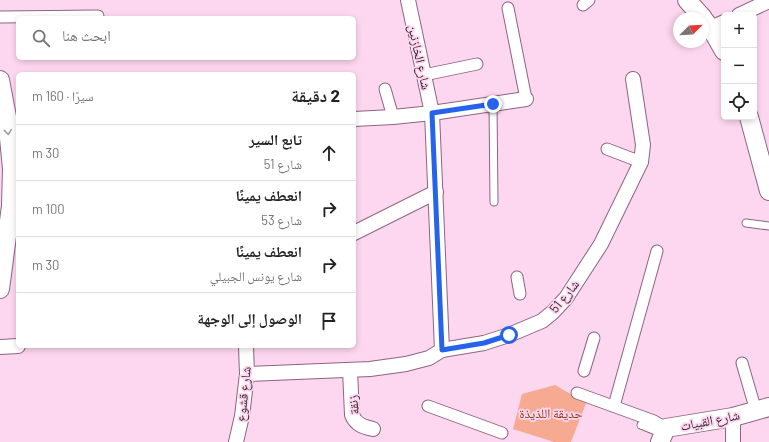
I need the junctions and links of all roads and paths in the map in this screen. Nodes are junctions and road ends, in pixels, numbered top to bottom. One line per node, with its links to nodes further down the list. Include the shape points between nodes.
1 (408, 0): 11 (street, شارع الخازنين)
2 (687, 0): 8 (street)
3 (769, 0): 5 (street)
4 (508, 8): 15 (street)
5 (745, 12)
6 (0, 17): 7 (street)
7 (16, 17)
8 (710, 22): 9 (street)
9 (723, 48)
10 (477, 64): 11 (street)
11 (424, 75): 17 (street, شارع الخازنين)
12 (633, 79): 22 (street, شارع 51, via 643,144)
13 (0, 80): 23 (street, one-way to 23)
14 (385, 89): 18 (street)
15 (526, 99): 16 (street)
16 (493, 104): 17 (street); 26 (lane)
17 (432, 113): 18 (street); 25 (street, شارع الخازنين)
18 (393, 117): 19 (street)
19 (356, 119)
20 (750, 120): 24 (street)
21 (607, 149): 22 (street)
22 (641, 162): 39 (street, شارع 51, via 601,244 566,298 553,312 537,323 509,335 484,343)
23 (15, 168): 27 (street)
24 (769, 191)
25 (436, 192): 30 (street); 39 (street, شارع الخازنين)
26 (494, 202)
27 (6, 207): 33 (street)
28 (746, 223): 29 (lane)
29 (769, 226)
30 (356, 232)
31 (657, 251): 46 (street)
32 (517, 276): 34 (street)
33 (0, 289)
34 (520, 294)
35 (594, 338): 42 (street)
36 (16, 346): 37 (street)
37 (0, 347)
38 (246, 348): 43 (street, شارع قشوع)
39 (442, 350): 41 (street, شارع 51, via 414,363)
40 (742, 363): 47 (street)
41 (350, 370): 43 (street, شارع 51); 50 (street, زنقة, via 352,415 360,425)
42 (584, 370)
43 (247, 374): 53 (street, شارع قشوع)
44 (577, 393): 46 (street)
45 (428, 406): 51 (street)
46 (614, 406): 52 (street, via 654,420)
47 (762, 409): 48 (street, شارع القبيات)
48 (733, 417): 52 (street, شارع القبيات); 54 (street)
49 (641, 425): 52 (lane)
50 (373, 429)
51 (502, 433)
52 (663, 435)
53 (236, 442)
54 (733, 442)

